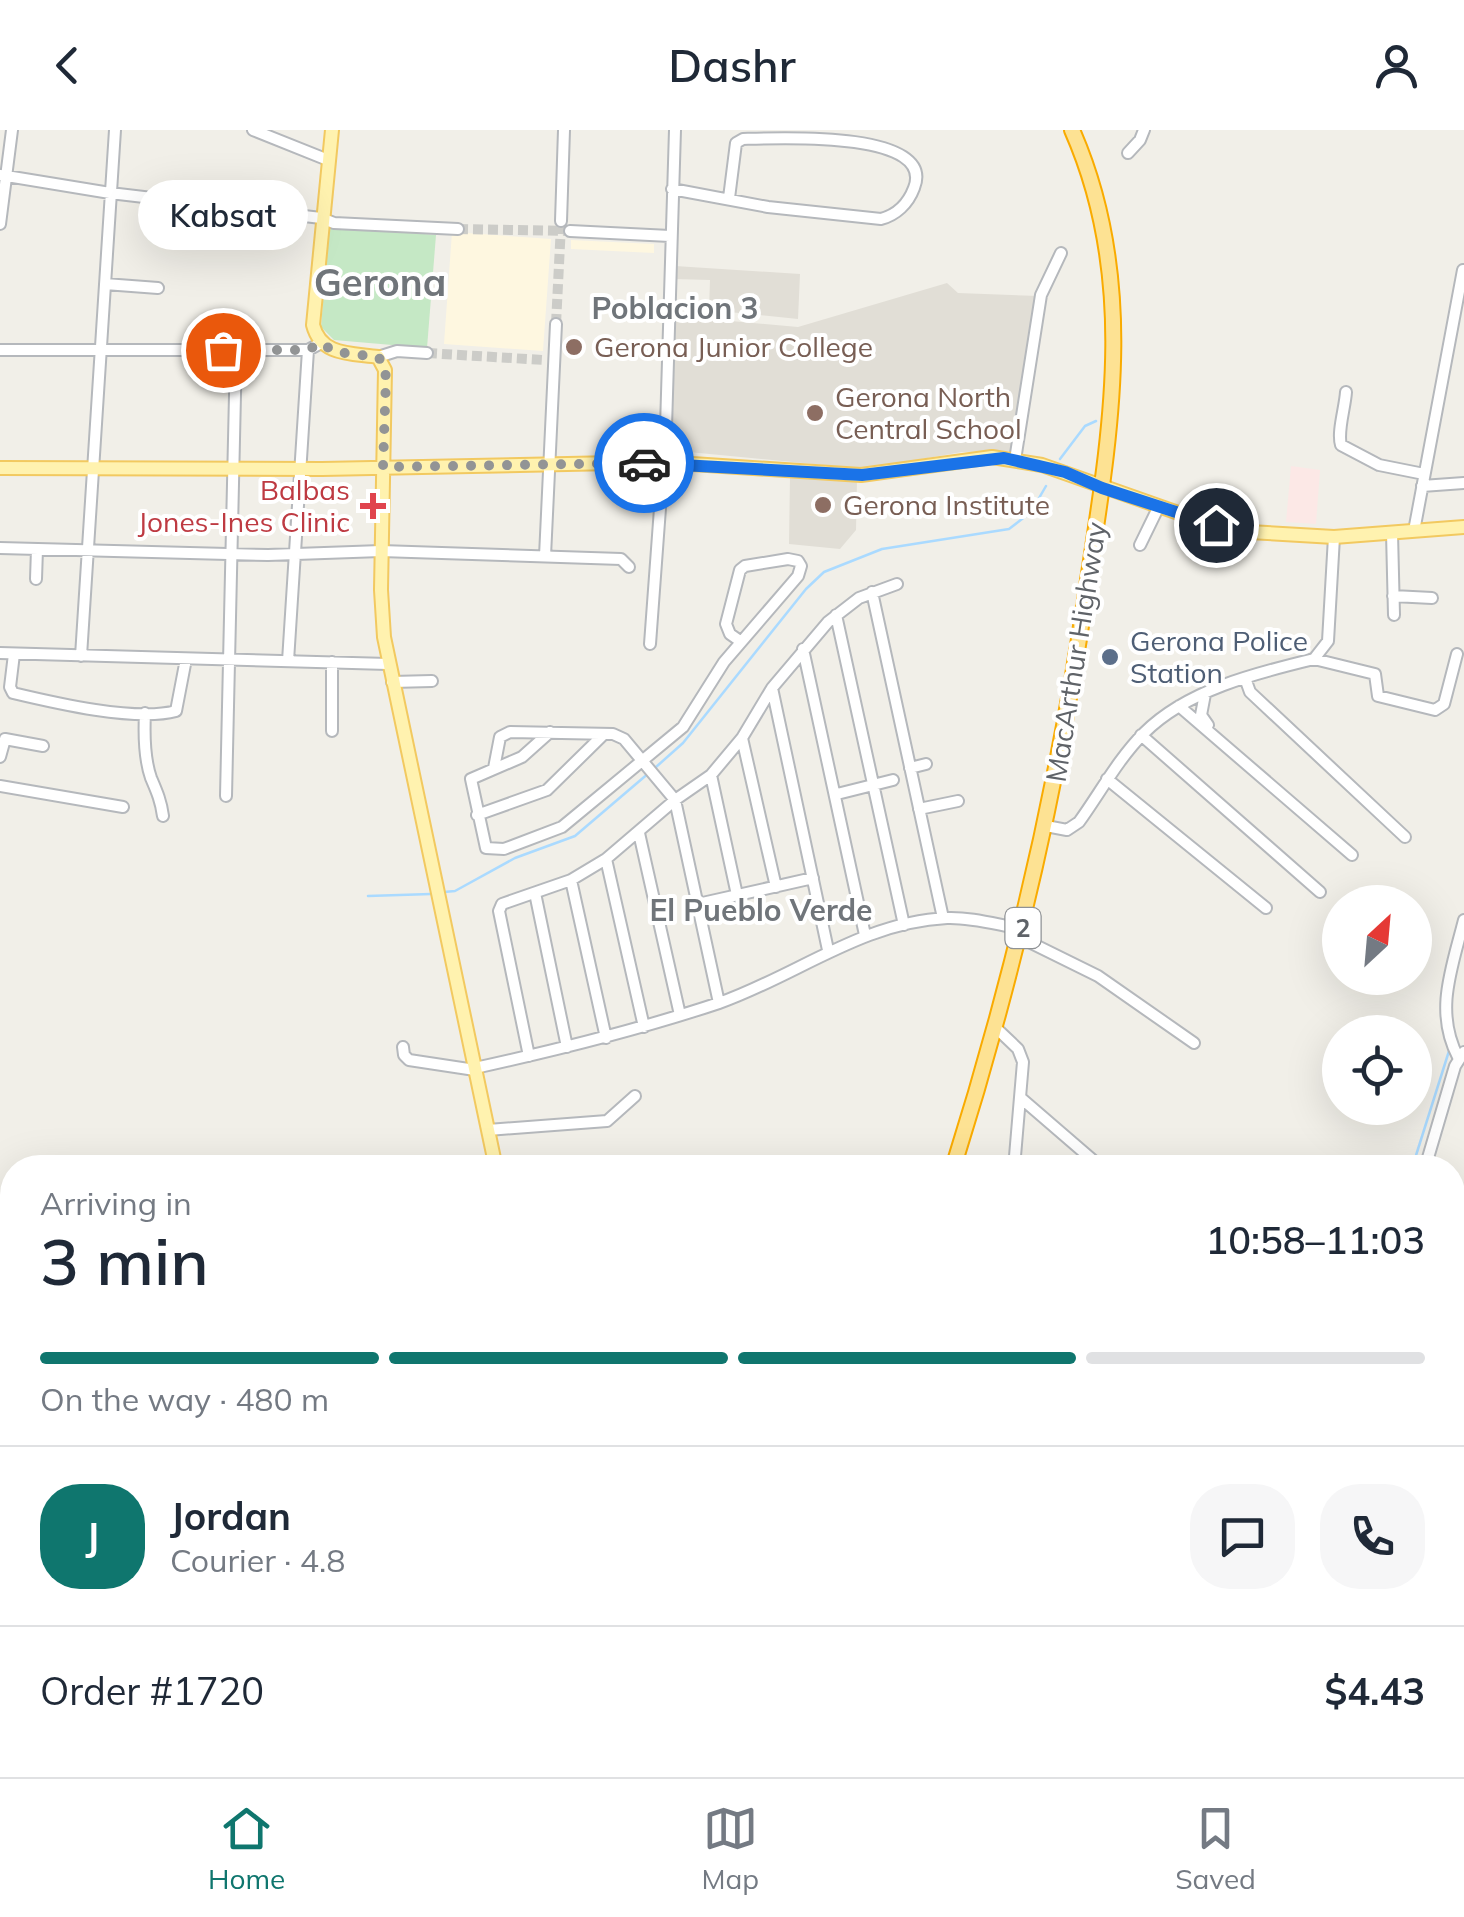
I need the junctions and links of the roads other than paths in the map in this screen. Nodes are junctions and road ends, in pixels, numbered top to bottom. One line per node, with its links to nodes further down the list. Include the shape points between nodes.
1 (12, 130): 11 (street)
2 (115, 130): 13 (street)
3 (253, 130): 10 (street)
4 (332, 130): 10 (main road)
5 (564, 130): 18 (street, via 566,226)
6 (675, 130): 12 (street)
7 (1072, 130): 41 (highway, MacArthur Highway / 2, via 1091,179 1114,298 1112,420)
8 (1144, 130): 9 (street)
9 (1128, 153)
10 (328, 160): 15 (main road)
11 (3, 176): 13 (street); 16 (street)
12 (672, 189): 14 (street); 18 (street)
13 (110, 193): 15 (street); 21 (street)
14 (729, 198): 14 (street, via 881,219 910,197 917,172 909,157 874,144 742,139 735,146)
15 (321, 218): 17 (street); 24 (main road)
16 (0, 224)
17 (458, 230)
18 (670, 236): 32 (street)
19 (1061, 253): 31 (street, via 1041,295)
20 (1463, 270): 39 (street)
21 (105, 284): 22 (street); 27 (street)
22 (158, 288)
23 (556, 324): 33 (street, via 549,360)
24 (314, 347): 26 (street); 29 (main road); 34 (street)
25 (0, 350): 27 (street)
26 (236, 350): 27 (street); 38 (street)
27 (101, 351): 37 (street)
28 (428, 353): 29 (street)
29 (378, 357): 35 (main road, via 386,378)
30 (1346, 392): 39 (street, via 1341,446)
31 (1015, 460): 32 (main road, via 992,457 862,475); 41 (main road)
32 (662, 462): 33 (main road); 64 (street)
33 (549, 465): 35 (main road); 54 (street)
34 (302, 466): 35 (main road); 38 (main road); 53 (street)
35 (383, 467): 51 (main road)
36 (0, 468): 37 (main road)
37 (93, 468): 38 (main road); 50 (street)
38 (234, 468): 52 (street)
39 (1423, 480): 40 (street); 44 (street)
40 (1464, 483)
41 (1102, 488): 42 (main road); 108 (highway, MacArthur Highway / 2)
42 (1159, 506): 46 (main road, via 1249,532); 47 (street)
43 (1464, 526): 44 (main road)
44 (1414, 531): 45 (main road)
45 (1392, 534): 46 (main road); 59 (street)
46 (1334, 536): 71 (street, via 1328,641)
47 (1140, 545)
48 (0, 548): 49 (street)
49 (37, 549): 50 (street); 56 (street)
50 (90, 551): 52 (street); 69 (street)
51 (382, 551): 53 (street); 54 (street); 75 (main road)
52 (233, 553): 53 (street); 72 (street)
53 (294, 554): 73 (street)
54 (545, 556): 55 (street, via 621,558)
55 (629, 567)
56 (36, 579)
57 (897, 584): 58 (street)
58 (872, 592): 61 (street); 94 (street)
59 (1393, 596): 60 (street); 62 (street)
60 (1432, 598)
61 (836, 615): 65 (street); 98 (street)
62 (1394, 616)
63 (740, 641): 63 (street, via 798,576 798,561 740,570 726,624); 91 (street, via 683,727)
64 (650, 644)
65 (803, 648): 79 (street); 100 (street)
66 (0, 653): 67 (street)
67 (14, 654): 69 (street); 82 (street, via 13,693)
68 (1457, 654): 71 (street, via 1444,704 1435,710 1378,696 1375,674)
69 (81, 656): 70 (street)
70 (186, 659): 72 (street); 82 (street, via 176,711)
71 (1314, 659): 76 (street)
72 (229, 660): 73 (street); 101 (street)
73 (288, 661): 74 (street)
74 (332, 662): 75 (street); 83 (street)
75 (388, 664): 78 (main road)
76 (1245, 678): 80 (street); 110 (street, via 1250,692)
77 (432, 681): 78 (street)
78 (392, 682): 137 (main road)
79 (772, 688): 88 (street); 113 (street)
80 (1204, 694): 81 (street); 87 (street, via 1201,715)
81 (1178, 706): 86 (street); 87 (street)
82 (145, 712): 106 (street, via 144,736)
83 (332, 731)
84 (550, 732): 85 (street); 93 (street, via 522,757); 93 (street, via 504,734)
85 (604, 734): 91 (street, via 622,738); 107 (street, via 548,790)
86 (1141, 736): 96 (street); 116 (street)
87 (1215, 736): 111 (street)
88 (742, 738): 95 (street); 115 (street)
89 (44, 746): 90 (street, via 5,739)
90 (0, 757)
91 (644, 762): 102 (street); 107 (street, via 580,815 537,839 490,850)
92 (926, 764): 94 (street)
93 (494, 768): 107 (street, via 471,779)
94 (910, 768): 105 (street)
95 (711, 776): 102 (street); 118 (street)
96 (1107, 779): 108 (street, via 1079,822 1068,830); 120 (street)
97 (893, 780): 98 (street)
98 (874, 784): 100 (street); 123 (street)
99 (0, 786): 104 (street)
100 (837, 794): 125 (street)
101 (226, 796)
102 (675, 800): 109 (street); 119 (street)
103 (958, 801): 105 (street)
104 (123, 806)
105 (919, 808): 121 (street)
106 (163, 816)
107 (477, 816)
108 (1046, 826): 124 (highway, MacArthur Highway / 2)
109 (639, 833): 112 (street); 128 (street)
110 (1405, 837)
111 (1352, 855)
112 (606, 859): 114 (street); 129 (street)
113 (813, 878): 115 (street); 126 (street)
114 (571, 880): 117 (street); 131 (street)
115 (776, 887): 118 (street)
116 (1320, 892)
117 (534, 894): 134 (street); 136 (street, via 499,911)
118 (737, 895): 119 (street)
119 (698, 904): 127 (street)
120 (1266, 908)
121 (943, 918): 123 (street); 124 (street)
122 (1464, 920): 135 (street, via 1444,1020)
123 (904, 925): 125 (street)
124 (1022, 933): 130 (highway, MacArthur Highway / 2); 132 (street)
125 (866, 935): 126 (street)
126 (828, 950): 127 (street)
127 (719, 1003): 128 (street)
128 (680, 1015): 129 (street)
129 (644, 1027): 131 (street)
130 (996, 1028): 139 (street, via 1022,1055); 142 (highway, MacArthur Highway / 2)
131 (606, 1038): 134 (street)
132 (1194, 1043)
133 (403, 1047): 137 (street, via 409,1060)
134 (567, 1047): 136 (street)
135 (1461, 1054): 145 (street)
136 (529, 1056): 137 (street)
137 (475, 1069): 140 (main road)
138 (635, 1096): 140 (street, via 607,1122)
139 (1022, 1100): 143 (street); 144 (street)
140 (488, 1130): 141 (main road)
141 (493, 1155)
142 (957, 1155)
143 (1016, 1155)
144 (1087, 1155)
145 (1429, 1155)

